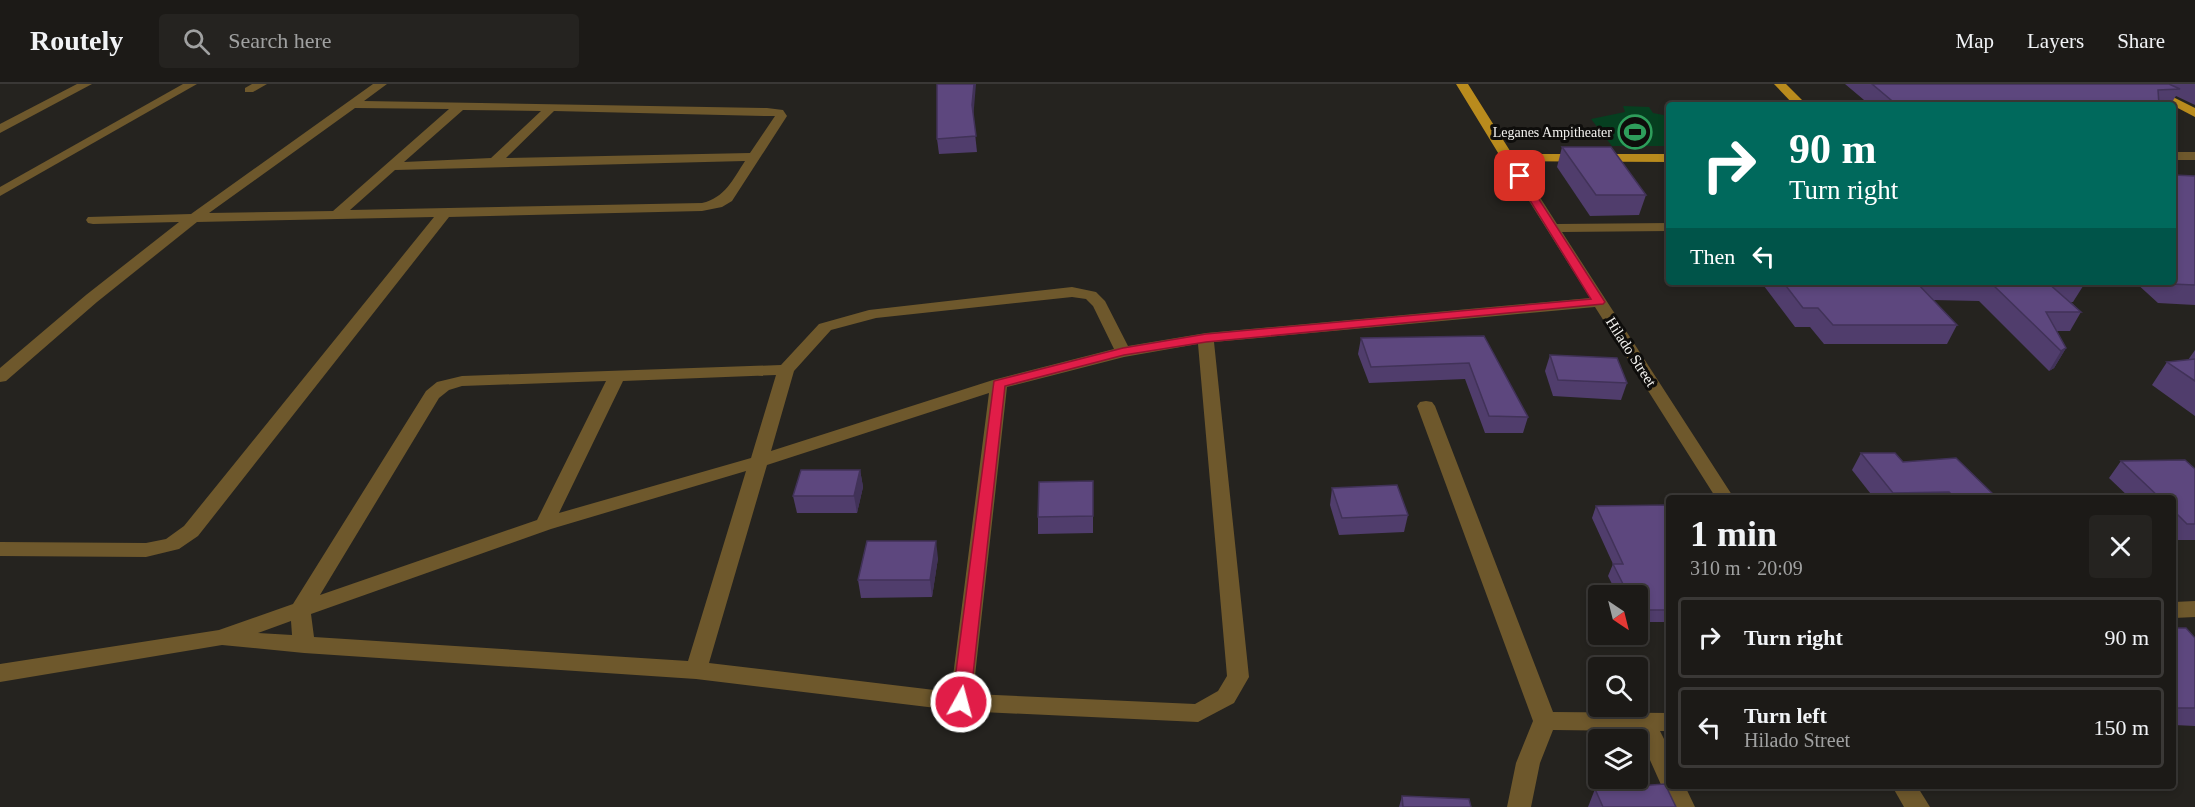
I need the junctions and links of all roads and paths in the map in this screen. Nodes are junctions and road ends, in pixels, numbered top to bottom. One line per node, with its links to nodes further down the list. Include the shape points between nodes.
1 (86, 84): 16 (street)
2 (191, 84): 24 (street)
3 (261, 84): 8 (street)
4 (381, 84): 12 (street)
5 (1462, 84): 20 (main road, Hilado Street)
6 (1780, 84): 9 (main road)
7 (2138, 84): 10 (main road)
8 (249, 90)
9 (1798, 102)
10 (2173, 102)
11 (2176, 103): 15 (main road)
12 (351, 104): 13 (street); 27 (street)
13 (460, 106): 14 (street); 23 (street)
14 (551, 108): 19 (street, via 779,113 781,116); 22 (street)
15 (2195, 113)
16 (0, 129)
17 (2176, 156): 18 (street)
18 (2195, 156)
19 (754, 157): 22 (street); 25 (street, via 727,198 702,207)
20 (1509, 158): 21 (main road); 30 (street, Hilado Street)
21 (1666, 158)
22 (494, 162): 23 (street)
23 (390, 166): 26 (street)
24 (0, 192)
25 (445, 212): 26 (street); 42 (street, via 191,531 172,544 146,550)
26 (335, 216): 27 (street)
27 (195, 218): 28 (street); 36 (street)
28 (93, 220)
29 (1666, 227): 30 (street)
30 (1553, 228): 31 (street, Hilado Street)
31 (1599, 302): 32 (street); 40 (street, Hilado Street)
32 (1206, 338): 33 (street); 50 (street, via 1238,677 1226,696 1198,712)
33 (1123, 352): 34 (street, via 1100,304 1091,295 1072,292 874,313 825,327); 37 (street)
34 (786, 370): 35 (street); 39 (street)
35 (617, 375): 41 (street); 44 (street, via 462,381 443,386 432,395)
36 (0, 377)
37 (999, 384): 39 (street); 50 (street)
38 (1426, 406): 51 (street)
39 (760, 461): 41 (street); 48 (street)
40 (1723, 495)
41 (544, 524): 44 (street)
42 (0, 549)
43 (2195, 609): 45 (street)
44 (300, 610): 46 (street); 47 (street)
45 (2176, 610)
46 (220, 638): 47 (street); 49 (street)
47 (304, 645): 48 (street)
48 (696, 670): 50 (street)
49 (0, 673)
50 (961, 702)
51 (1545, 721): 52 (street); 57 (street, via 1528,763)
52 (1644, 721): 53 (street); 54 (street)
53 (1666, 722)
54 (1666, 768)
55 (1674, 789): 58 (street)
56 (1906, 789): 59 (street)
57 (1518, 807)
58 (1683, 807)
59 (1918, 807)

